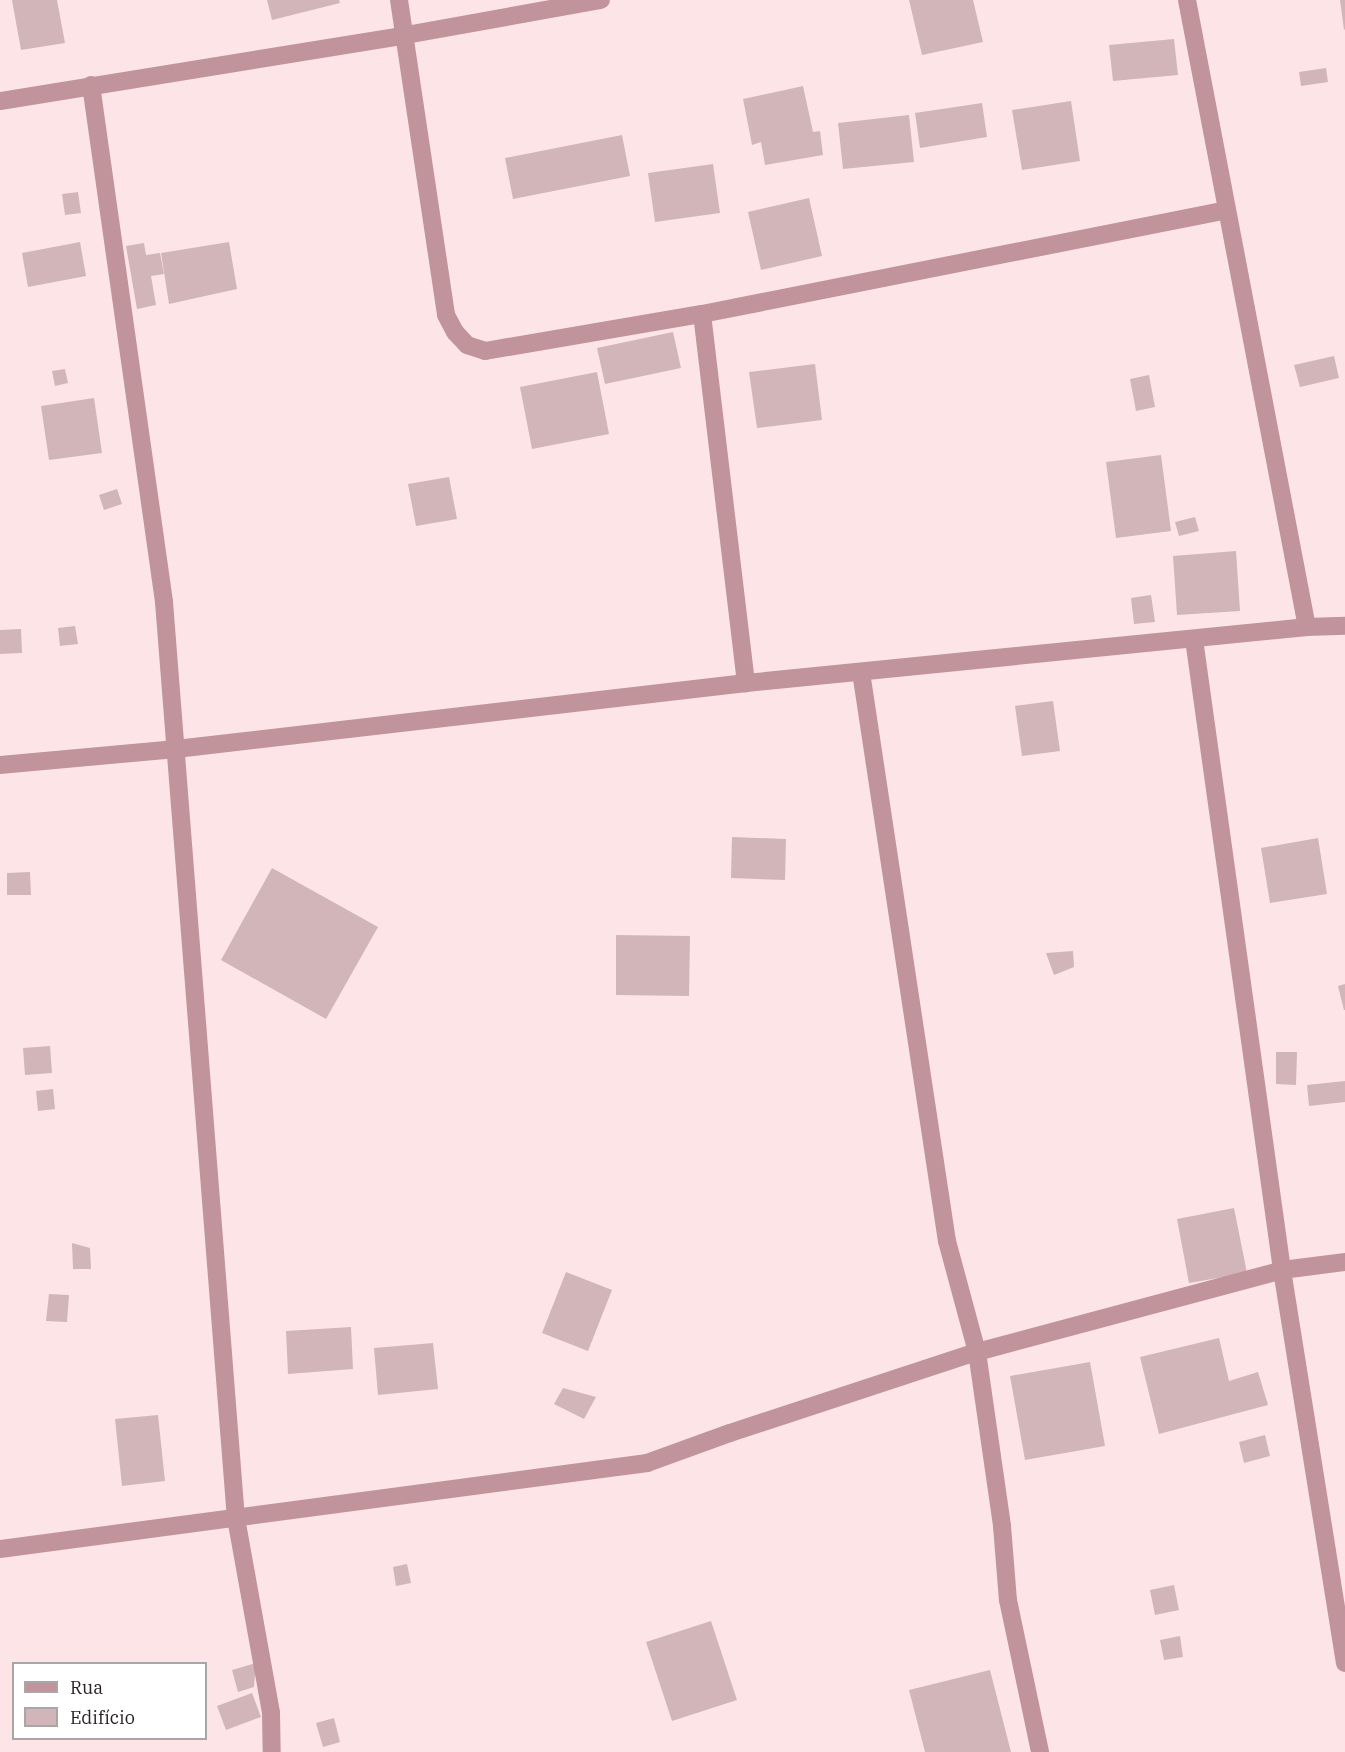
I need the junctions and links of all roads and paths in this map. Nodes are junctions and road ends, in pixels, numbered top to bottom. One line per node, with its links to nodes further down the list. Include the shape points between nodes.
1 (399, 0): 4 (street)
2 (601, 0): 4 (street)
3 (1187, 0): 7 (street)
4 (406, 35): 5 (street); 8 (street, via 446,315 467,345 485,351 519,347)
5 (91, 85): 6 (street); 14 (street, via 164,602)
6 (0, 101)
7 (1227, 210): 8 (street); 10 (street)
8 (702, 314): 13 (street)
9 (1345, 626): 10 (street)
10 (1306, 627): 11 (street)
11 (1194, 639): 12 (street); 17 (street)
12 (861, 672): 13 (street); 18 (street, via 947,1240)
13 (746, 683): 14 (street)
14 (176, 749): 15 (street); 19 (street)
15 (0, 765)
16 (1345, 1262): 17 (street)
17 (1282, 1270): 18 (street); 21 (street)
18 (977, 1352): 19 (street, via 647,1463); 23 (street, via 1002,1526 1008,1600)
19 (236, 1518): 20 (street); 22 (street, via 271,1713)
20 (0, 1549)
21 (1345, 1663)
22 (272, 1752)
23 (1040, 1752)

